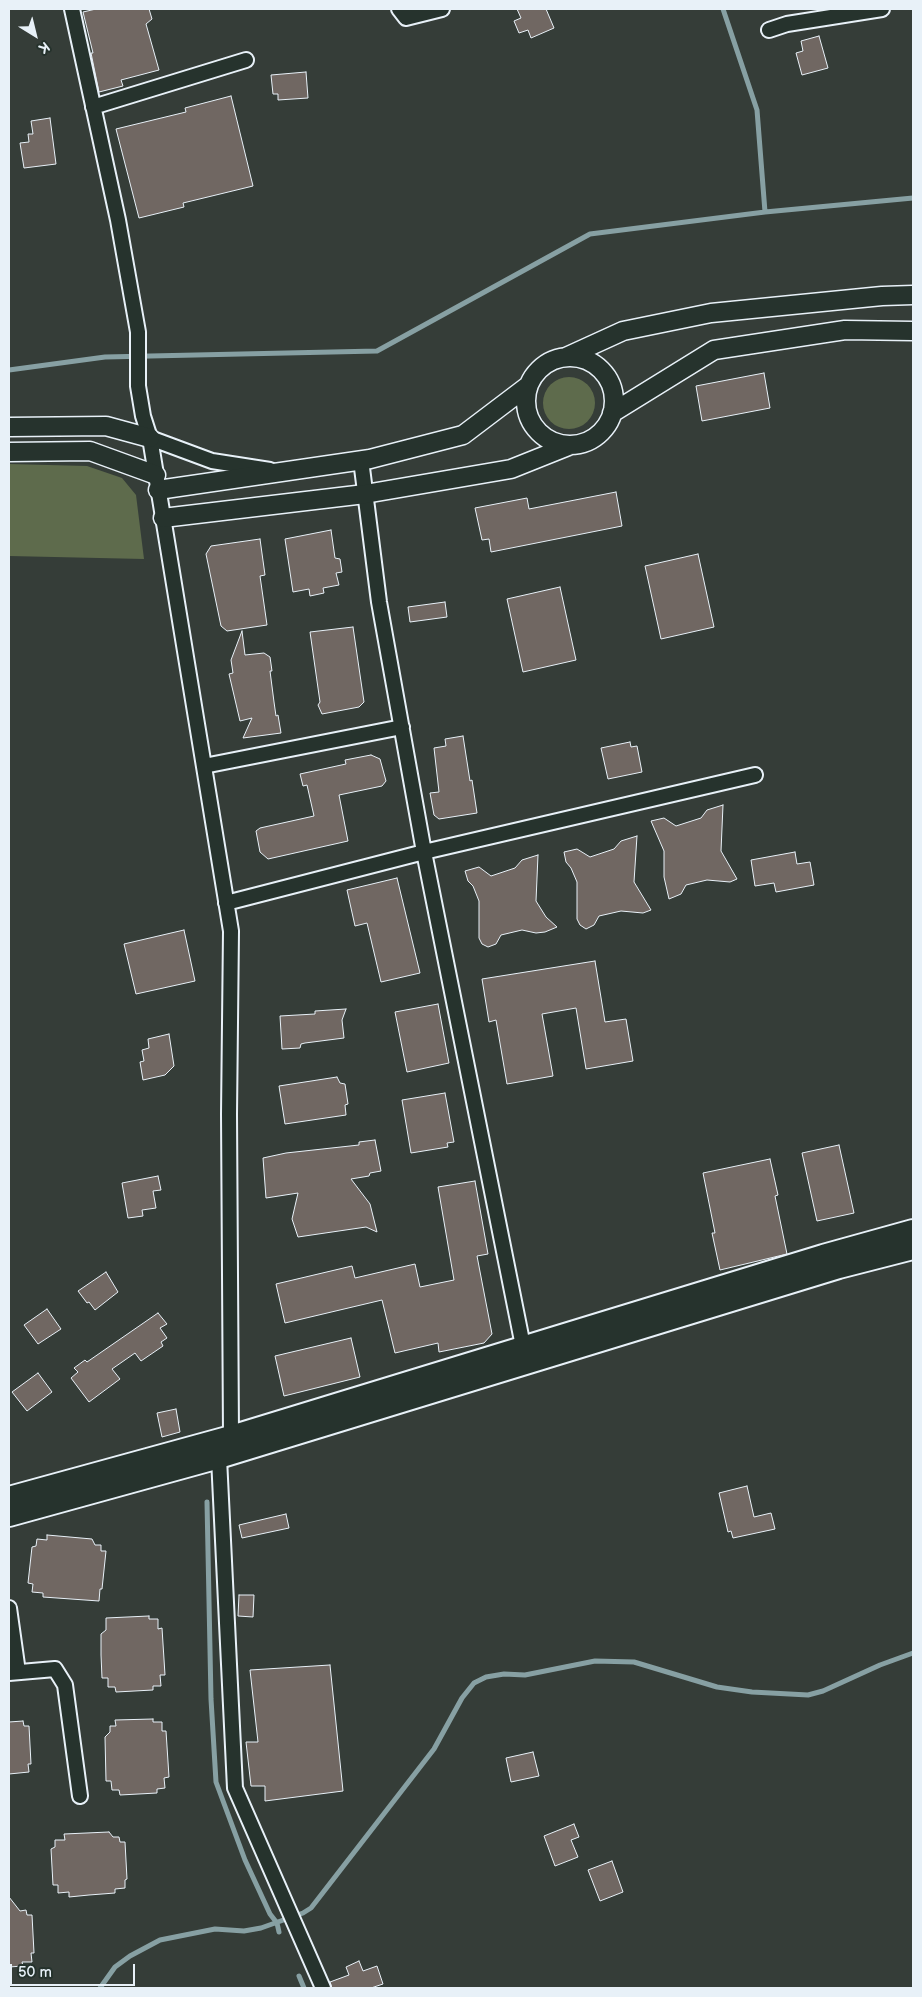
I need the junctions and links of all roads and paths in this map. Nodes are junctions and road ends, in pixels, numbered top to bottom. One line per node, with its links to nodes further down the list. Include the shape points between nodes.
1 (72, 9): 7 (street)
2 (399, 9): 3 (street, via 406,18)
3 (442, 9)
4 (882, 9): 5 (street, via 787,24)
5 (769, 30)
6 (246, 60): 7 (street)
7 (93, 107): 14 (street, via 138,332 138,386)
8 (913, 295): 10 (street, via 711,313 623,331)
9 (913, 331): 12 (street, via 845,330 714,350)
10 (566, 357): 11 (street, via 543,366); 12 (street, via 592,362 602,370 613,392)
11 (529, 386): 15 (street, via 526,396 530,421 548,439); 17 (street, via 462,435)
12 (612, 413): 15 (street, via 602,431 592,439)
13 (9, 427): 14 (street, via 106,426)
14 (150, 438): 18 (street, via 212,461); 19 (street)
15 (570, 445): 20 (street, via 510,469)
16 (9, 452): 19 (street, via 90,451)
17 (361, 460): 18 (street); 20 (street)
18 (281, 472): 19 (street)
19 (157, 482): 21 (street)
20 (365, 494): 21 (street); 22 (street, via 379,602)
21 (163, 518): 23 (street)
22 (402, 727): 23 (street); 25 (street)
23 (204, 766): 26 (street)
24 (755, 776): 25 (street)
25 (424, 852): 26 (street); 29 (street)
26 (226, 903): 30 (street, via 231,931)
27 (913, 1230): 29 (main road)
28 (913, 1250): 31 (main road, via 839,1268)
29 (522, 1346): 30 (main road)
30 (231, 1436): 31 (street); 32 (main road)
31 (219, 1458): 33 (main road); 37 (street, via 235,1788)
32 (9, 1497)
33 (9, 1516)
34 (9, 1608): 35 (street)
35 (13, 1673): 36 (street, via 55,1669 65,1685)
36 (80, 1796)
37 (323, 1988)

